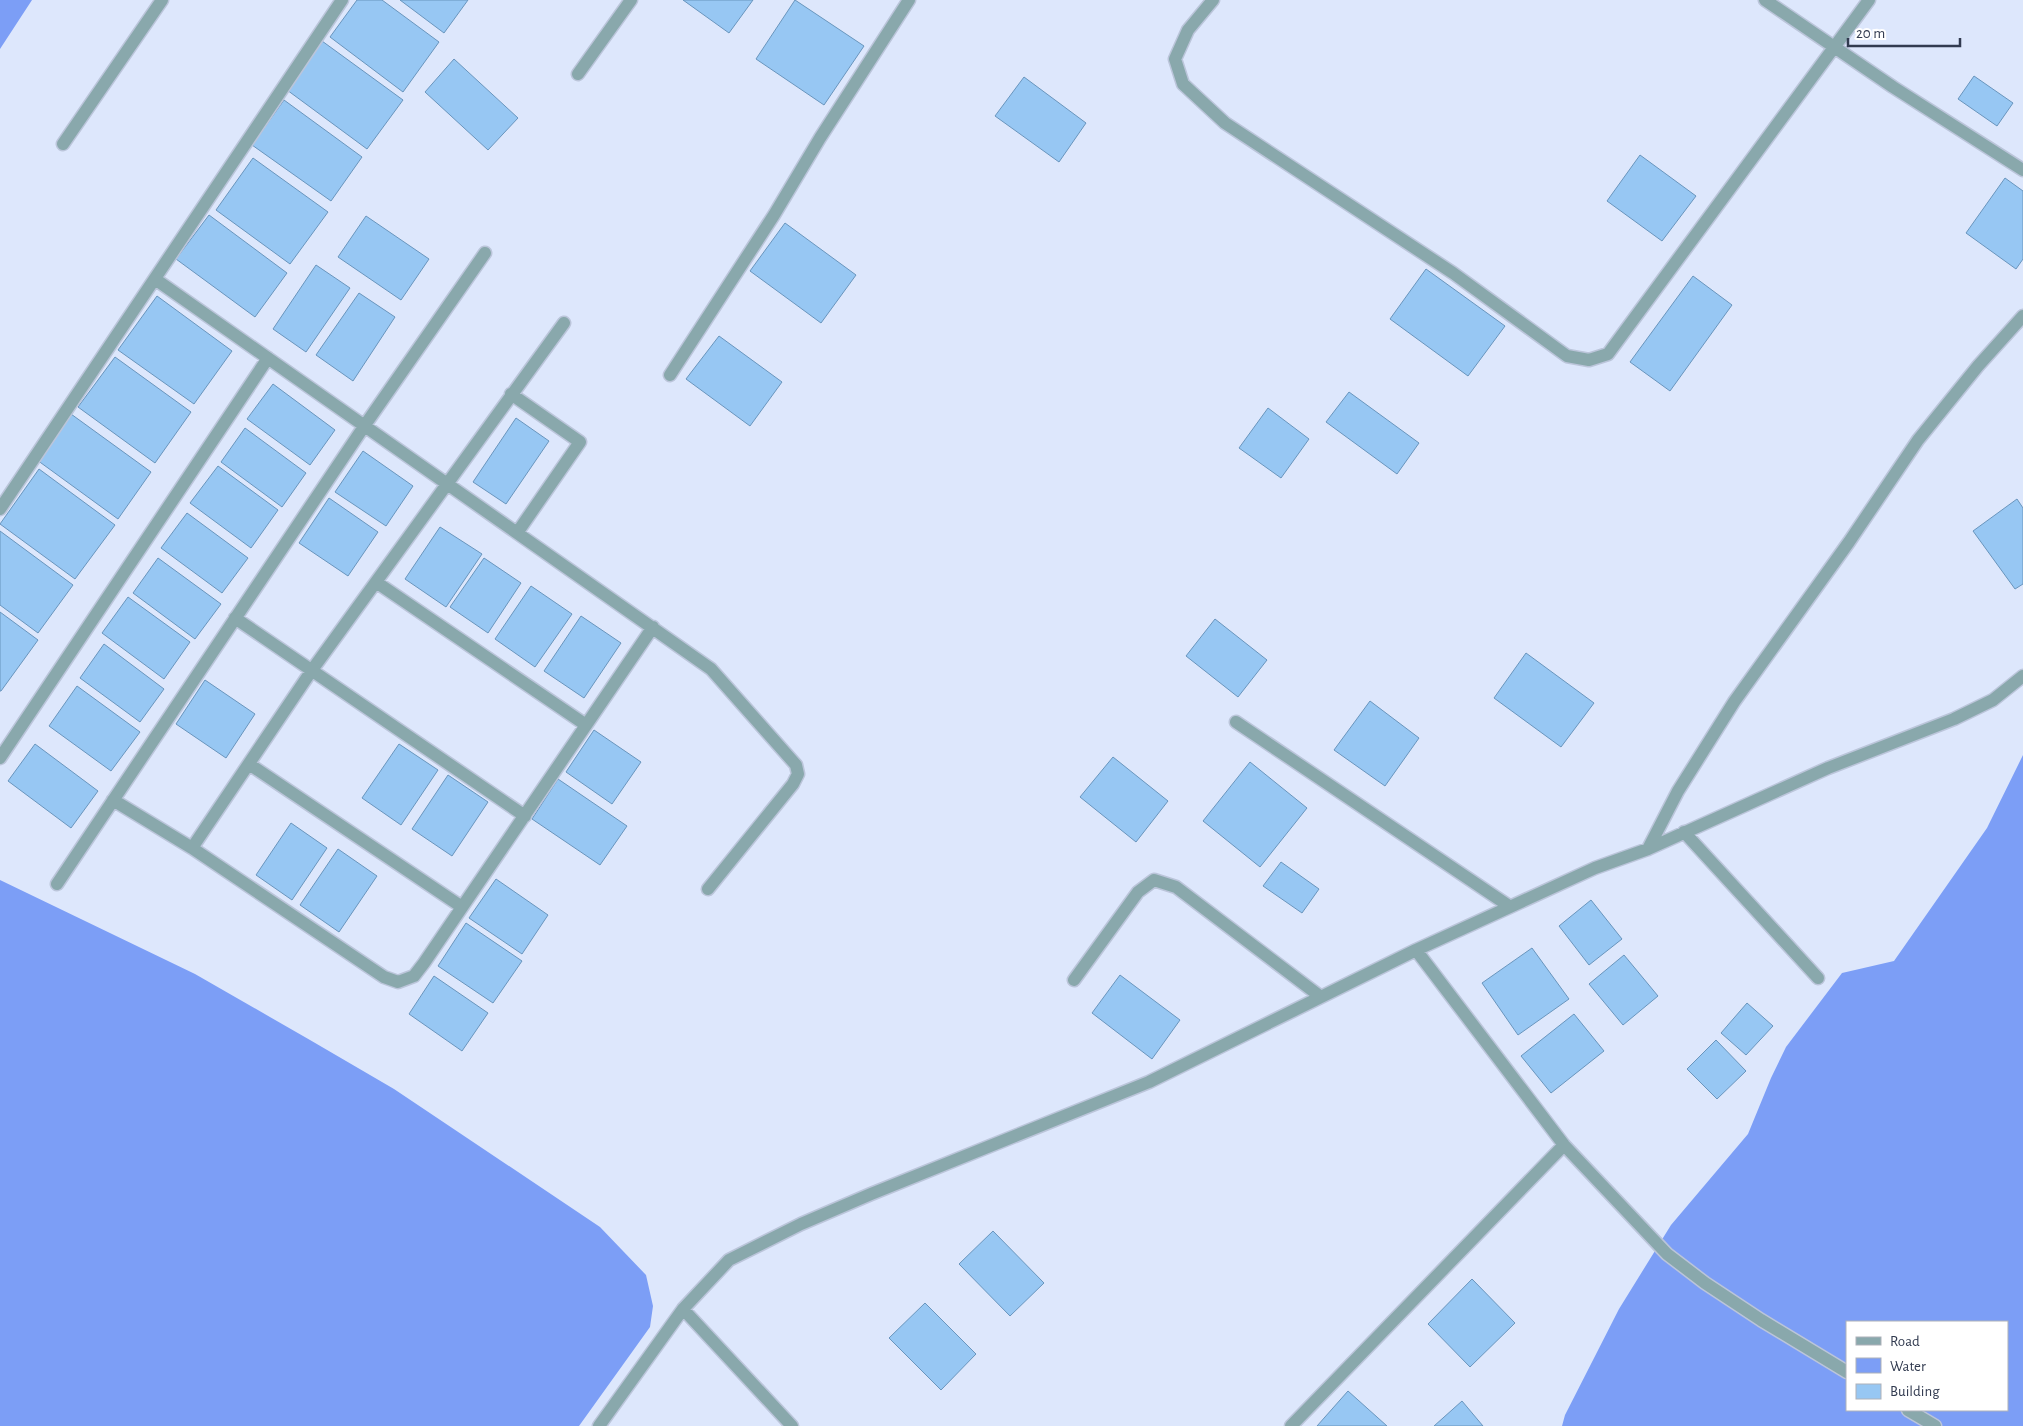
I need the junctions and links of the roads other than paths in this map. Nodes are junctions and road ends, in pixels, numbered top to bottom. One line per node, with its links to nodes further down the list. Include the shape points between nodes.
1 (162, 0): 10 (street)
2 (342, 0): 13 (street)
3 (631, 0): 9 (street)
4 (909, 0): 17 (street)
5 (1213, 0): 8 (street, via 1188,30 1175,59 1183,84 1225,123 1453,273 1567,356 1589,360 1608,354)
6 (1765, 0): 8 (street)
7 (1868, 0): 8 (street)
8 (1832, 47): 11 (street)
9 (578, 74)
10 (63, 144)
11 (2023, 170)
12 (485, 252): 19 (street)
13 (155, 279): 16 (street); 21 (street)
14 (2023, 316): 36 (street, via 1918,440 1734,702 1678,790)
15 (564, 323): 18 (street)
16 (268, 358): 19 (street); 30 (street)
17 (670, 375)
18 (511, 394): 20 (street); 22 (street, via 580,442)
19 (365, 425): 20 (street); 24 (street)
20 (447, 482): 22 (street); 23 (street)
21 (0, 509)
22 (517, 532): 25 (street)
23 (376, 582): 26 (street); 29 (street)
24 (235, 618): 26 (street); 32 (street)
25 (653, 628): 29 (street); 38 (street, via 710,669 796,765 798,774)
26 (312, 670): 31 (street); 33 (street)
27 (2023, 676): 34 (street, via 1993,700 1954,719 1828,768)
28 (1236, 722): 39 (street)
29 (586, 725): 33 (street)
30 (0, 758)
31 (249, 764): 35 (street); 40 (street)
32 (113, 800): 35 (street); 37 (street)
33 (526, 816): 40 (street)
34 (1684, 832): 36 (street); 42 (street)
35 (192, 848): 40 (street, via 384,977 398,982 414,976)
36 (1648, 849): 39 (street, via 1595,868)
37 (57, 884)
38 (708, 890)
39 (1509, 906): 41 (street)
40 (462, 907)
41 (1416, 950): 44 (street); 45 (street)
42 (1818, 978)
43 (1074, 980): 44 (street, via 1138,892 1154,880 1176,887)
44 (1321, 998): 46 (street, via 1149,1082 801,1224 729,1260)
45 (1564, 1145): 47 (street, via 1667,1254 1753,1315); 51 (street)
46 (683, 1309): 49 (street); 50 (street)
47 (1846, 1371)
48 (1910, 1411): 52 (street)
49 (599, 1426)
50 (792, 1426)
51 (1291, 1426)
52 (1935, 1426)

